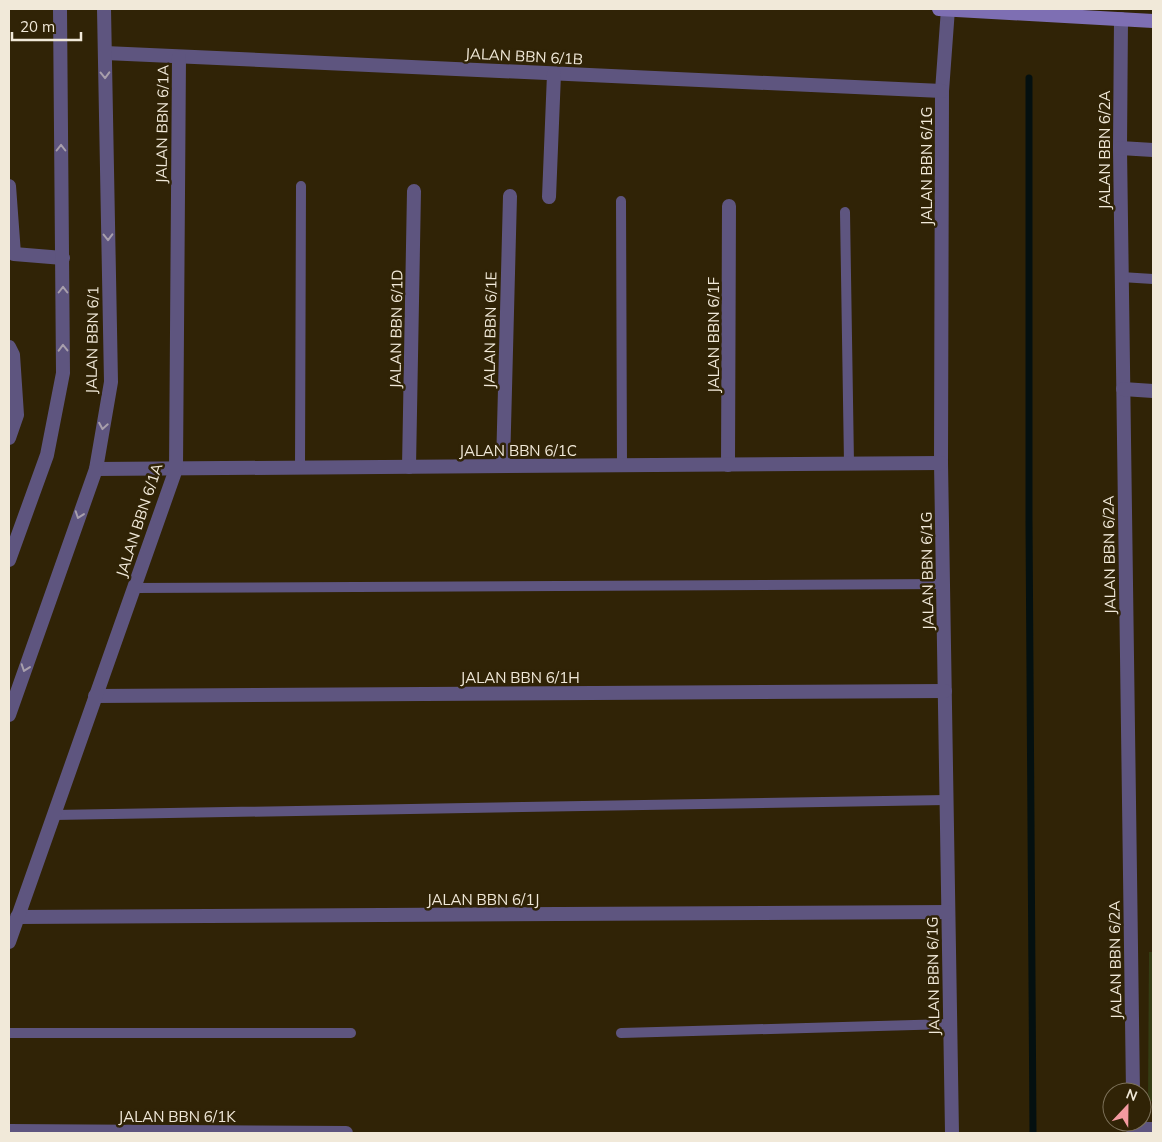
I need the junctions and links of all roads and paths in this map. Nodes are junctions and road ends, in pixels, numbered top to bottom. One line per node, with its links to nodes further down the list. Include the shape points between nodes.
1 (60, 9): 22 (street, JALAN BBN 6/1, one-way to 1)
2 (104, 9): 7 (street, JALAN BBN 6/1)
3 (939, 9): 4 (main road)
4 (948, 9): 5 (main road); 10 (street, JALAN BBN 6/1G)
5 (1121, 18): 6 (main road); 11 (street, JALAN BBN 6/2A)
6 (1153, 20)
7 (105, 53): 8 (street, JALAN BBN 6/1B); 37 (street, JALAN BBN 6/1, one-way to 37, via 111,382)
8 (179, 57): 9 (street, JALAN BBN 6/1B); 35 (street, JALAN BBN 6/1A)
9 (554, 74): 10 (street, JALAN BBN 6/1B); 17 (street)
10 (942, 91): 30 (street, JALAN BBN 6/1G)
11 (1120, 148): 12 (street); 23 (street, JALAN BBN 6/2A)
12 (1153, 150)
13 (9, 186): 21 (street)
14 (301, 186): 36 (lane)
15 (414, 191): 34 (street, JALAN BBN 6/1D)
16 (510, 196): 33 (street, JALAN BBN 6/1E)
17 (549, 197)
18 (622, 201): 31 (lane)
19 (729, 206): 32 (street, JALAN BBN 6/1F)
20 (845, 212): 29 (lane)
21 (11, 253): 22 (street)
22 (63, 258): 38 (street, JALAN BBN 6/1, one-way to 22, via 47,455 64,373)
23 (1121, 277): 24 (lane); 26 (street, JALAN BBN 6/2A)
24 (1153, 279)
25 (9, 347): 28 (street, via 13,355 17,415)
26 (1123, 389): 27 (street); 53 (street, JALAN BBN 6/2A)
27 (1153, 391)
28 (10, 431)
29 (848, 463): 30 (street, JALAN BBN 6/1C); 32 (street, JALAN BBN 6/1C)
30 (941, 463): 39 (street, JALAN BBN 6/1G)
31 (622, 465): 32 (street, JALAN BBN 6/1C); 33 (street, JALAN BBN 6/1C)
32 (728, 465)
33 (503, 466): 34 (street, JALAN BBN 6/1C)
34 (409, 467): 36 (street, JALAN BBN 6/1C)
35 (176, 468): 36 (street, JALAN BBN 6/1C); 37 (street, JALAN BBN 6/1C); 40 (street, JALAN BBN 6/1A)
36 (300, 468)
37 (96, 469): 43 (street, JALAN BBN 6/1, one-way to 43)
38 (9, 560)
39 (943, 584): 40 (lane); 41 (street, JALAN BBN 6/1G)
40 (134, 588): 42 (street, JALAN BBN 6/1A)
41 (945, 691): 42 (street, JALAN BBN 6/1H); 44 (street, JALAN BBN 6/1G)
42 (95, 696): 45 (street, JALAN BBN 6/1A)
43 (9, 715)
44 (946, 800): 45 (lane); 46 (street, JALAN BBN 6/1G)
45 (54, 815): 47 (street, JALAN BBN 6/1A)
46 (948, 912): 47 (street, JALAN BBN 6/1J); 49 (street, JALAN BBN 6/1G)
47 (18, 917): 48 (street, JALAN BBN 6/1A)
48 (9, 942)
49 (950, 1024): 52 (lane); 56 (street, JALAN BBN 6/1G)
50 (9, 1033): 51 (lane)
51 (351, 1033)
52 (621, 1033)
53 (1133, 1082)
54 (9, 1132): 55 (street, JALAN BBN 6/1K)
55 (346, 1133)
56 (952, 1133)

